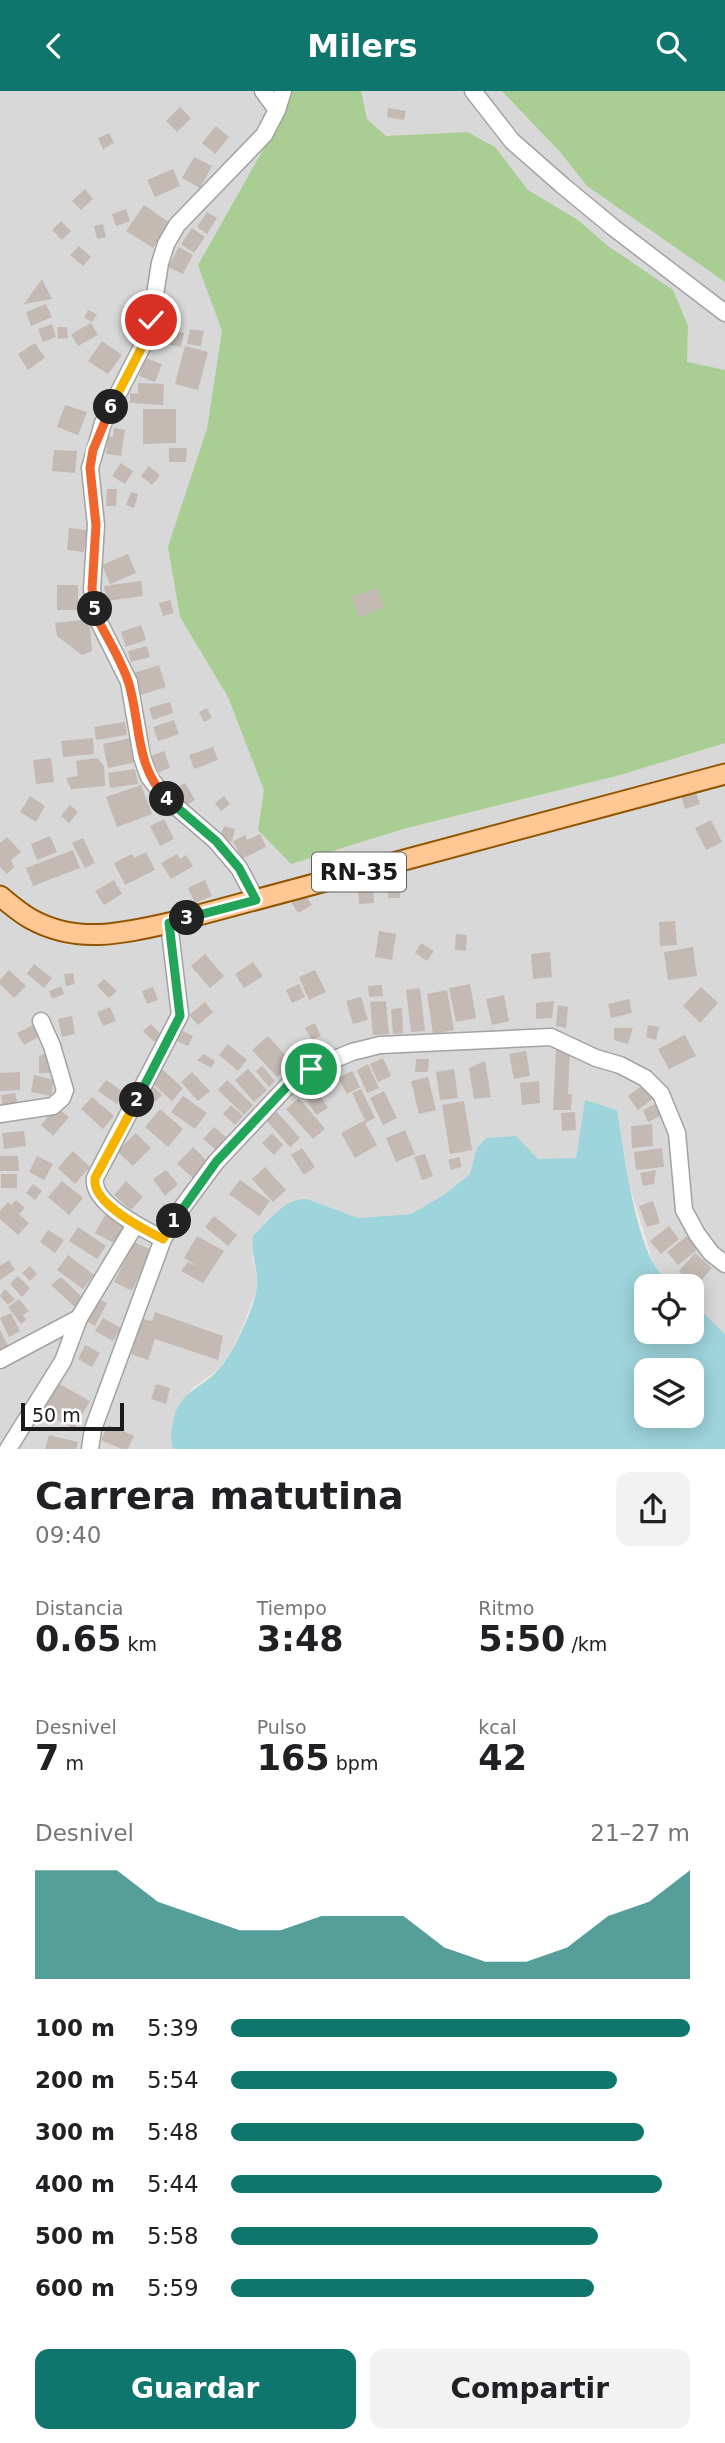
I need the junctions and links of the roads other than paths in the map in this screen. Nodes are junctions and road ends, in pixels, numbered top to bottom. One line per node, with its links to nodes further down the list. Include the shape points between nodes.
1 (263, 91): 4 (street)
2 (283, 91): 4 (street)
3 (472, 91): 5 (street, via 512,141 562,185)
4 (277, 110): 8 (street, via 264,135 177,225 166,244 144,343 103,423 90,468 96,525 92,589 96,616 129,682 149,778 216,841 239,868)
5 (725, 313)
6 (725, 774): 8 (main road, RN-35)
7 (0, 896): 9 (main road, RN-35, via 54,931 119,935)
8 (256, 900): 9 (main road, RN-35)
9 (169, 923): 12 (street, via 180,1016 94,1185 100,1197)
10 (41, 1021): 11 (street, via 65,1090 62,1098 53,1106)
11 (0, 1114)
12 (135, 1225): 13 (street); 15 (street)
13 (163, 1239): 14 (street, via 216,1162 293,1080 311,1069 380,1045 551,1037 620,1065 645,1078 661,1094 677,1133 684,1210 704,1244); 18 (street, via 93,1429)
14 (725, 1264)
15 (79, 1318): 16 (street); 17 (street, via 63,1361)
16 (0, 1360)
17 (8, 1449)
18 (90, 1449)

